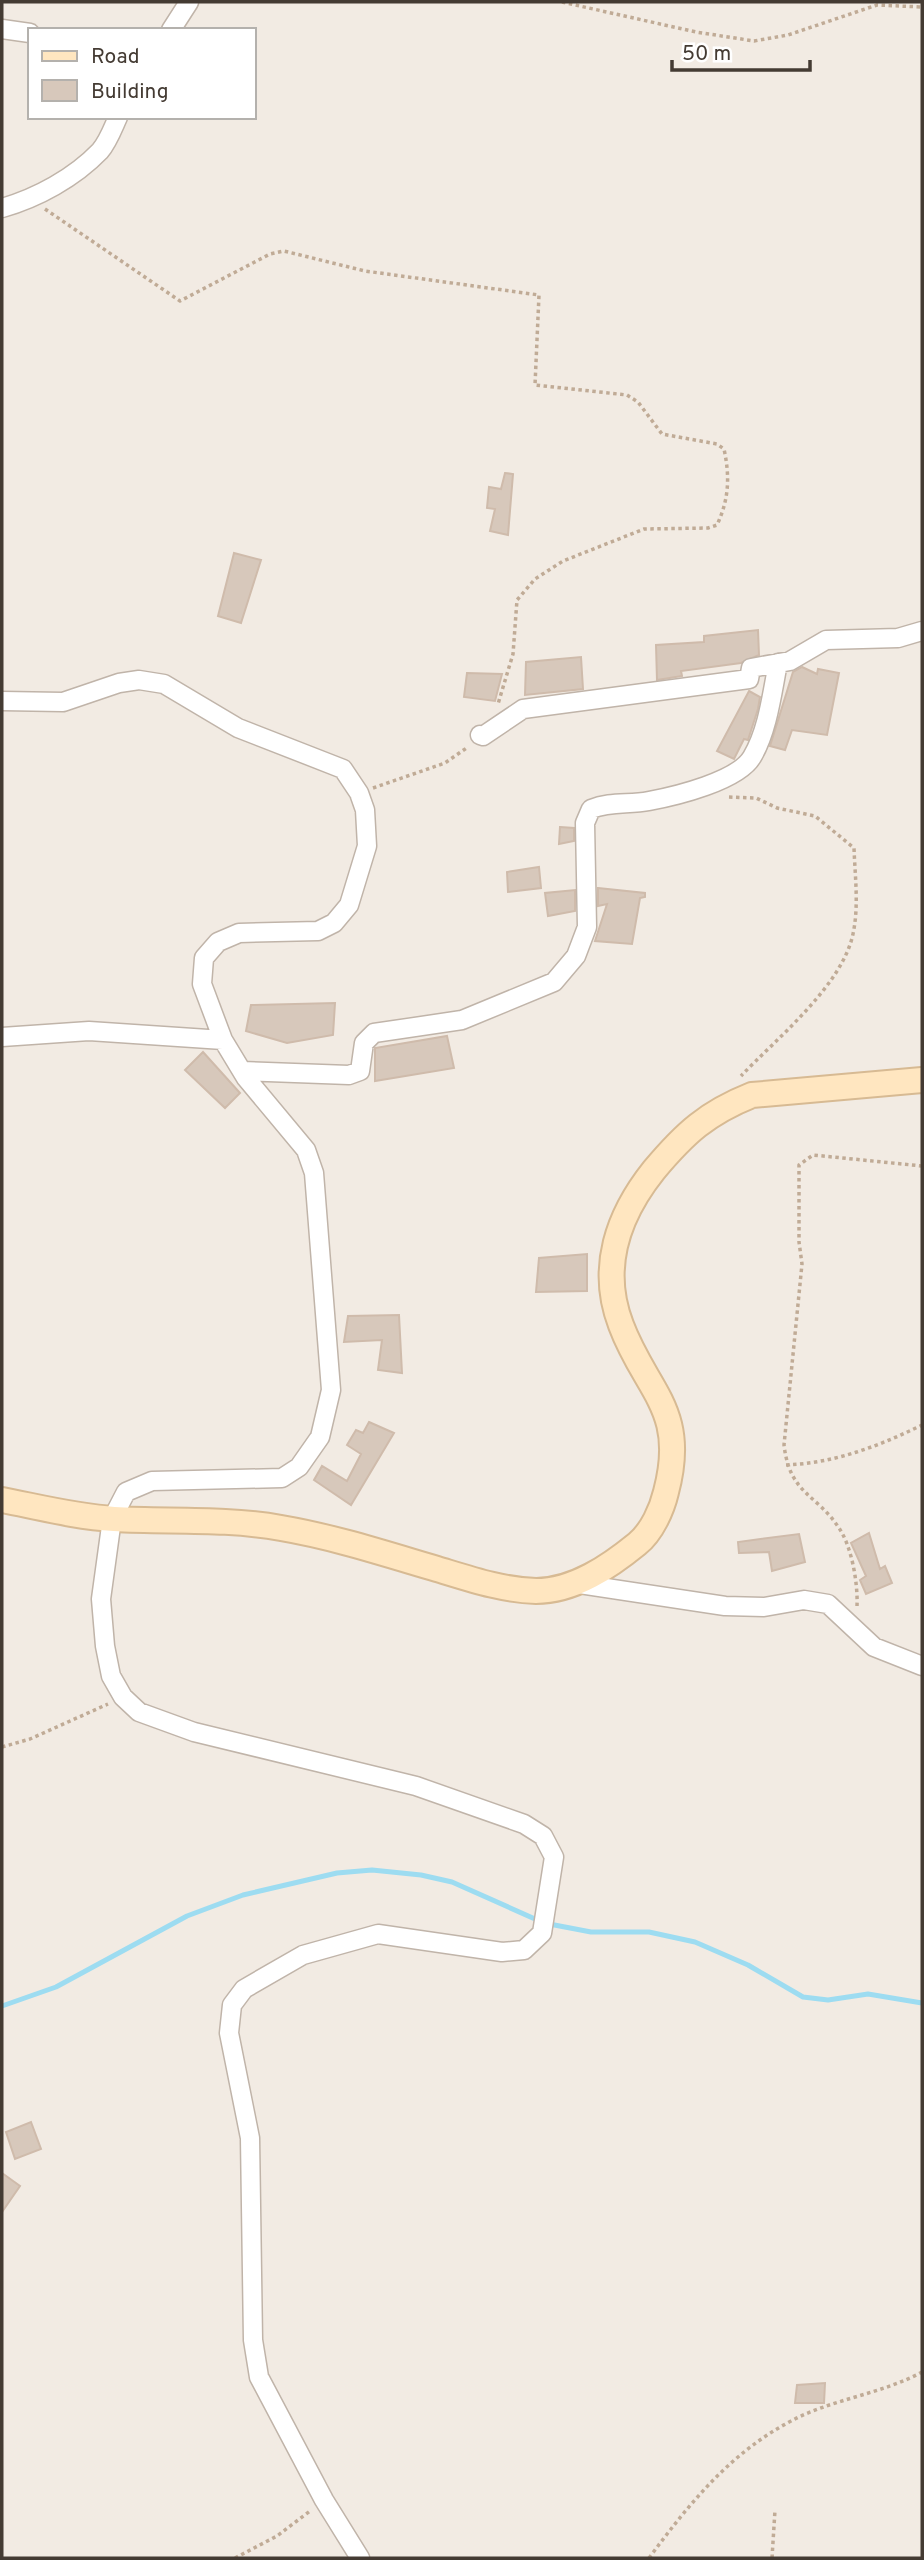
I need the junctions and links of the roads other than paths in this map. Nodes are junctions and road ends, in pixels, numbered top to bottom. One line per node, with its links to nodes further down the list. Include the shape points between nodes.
1 (189, 2): 2 (street)
2 (172, 28)
3 (2, 29): 4 (street)
4 (28, 33)
5 (117, 119): 6 (street, via 101,150 32,200)
6 (2, 208)
7 (922, 631): 8 (street, via 898,638 827,640)
8 (778, 663): 10 (street, via 751,668 749,679 523,709); 13 (street, via 767,717 752,758 732,777 648,802 607,803 591,809 585,823 587,927 576,956 554,982 463,1020 374,1033 364,1043 360,1071 349,1076)
9 (2, 701): 12 (street, via 63,702 118,682 164,684 237,728 343,769 359,793 367,846 349,905 334,923 318,931 239,933 218,942 204,958 202,984)
10 (480, 735)
11 (2, 1037): 12 (street, via 89,1031)
12 (223, 1040): 13 (street)
13 (242, 1071): 16 (street, via 306,1150 314,1173 331,1390 320,1437 299,1467 282,1478 152,1482 126,1492)
14 (922, 1080): 17 (street, via 752,1095 726,1105 696,1123 633,1196 619,1228 611,1265 612,1294 621,1325 660,1395 671,1430 671,1473 662,1507 642,1540 606,1569)
15 (2, 1500): 16 (street)
16 (112, 1519): 17 (street, via 242,1522 340,1541 500,1587 540,1591); 19 (street, via 101,1599 109,1666 123,1697 139,1712 194,1732 416,1786 524,1824 543,1836 554,1857 542,1933 524,1950 502,1952 378,1934 303,1955 244,1989 232,2005 229,2033 250,2138 252,2327 259,2377)
17 (573, 1583): 18 (street, via 725,1606 764,1607 804,1600 828,1604 874,1647)
18 (922, 1666)
19 (360, 2558)

